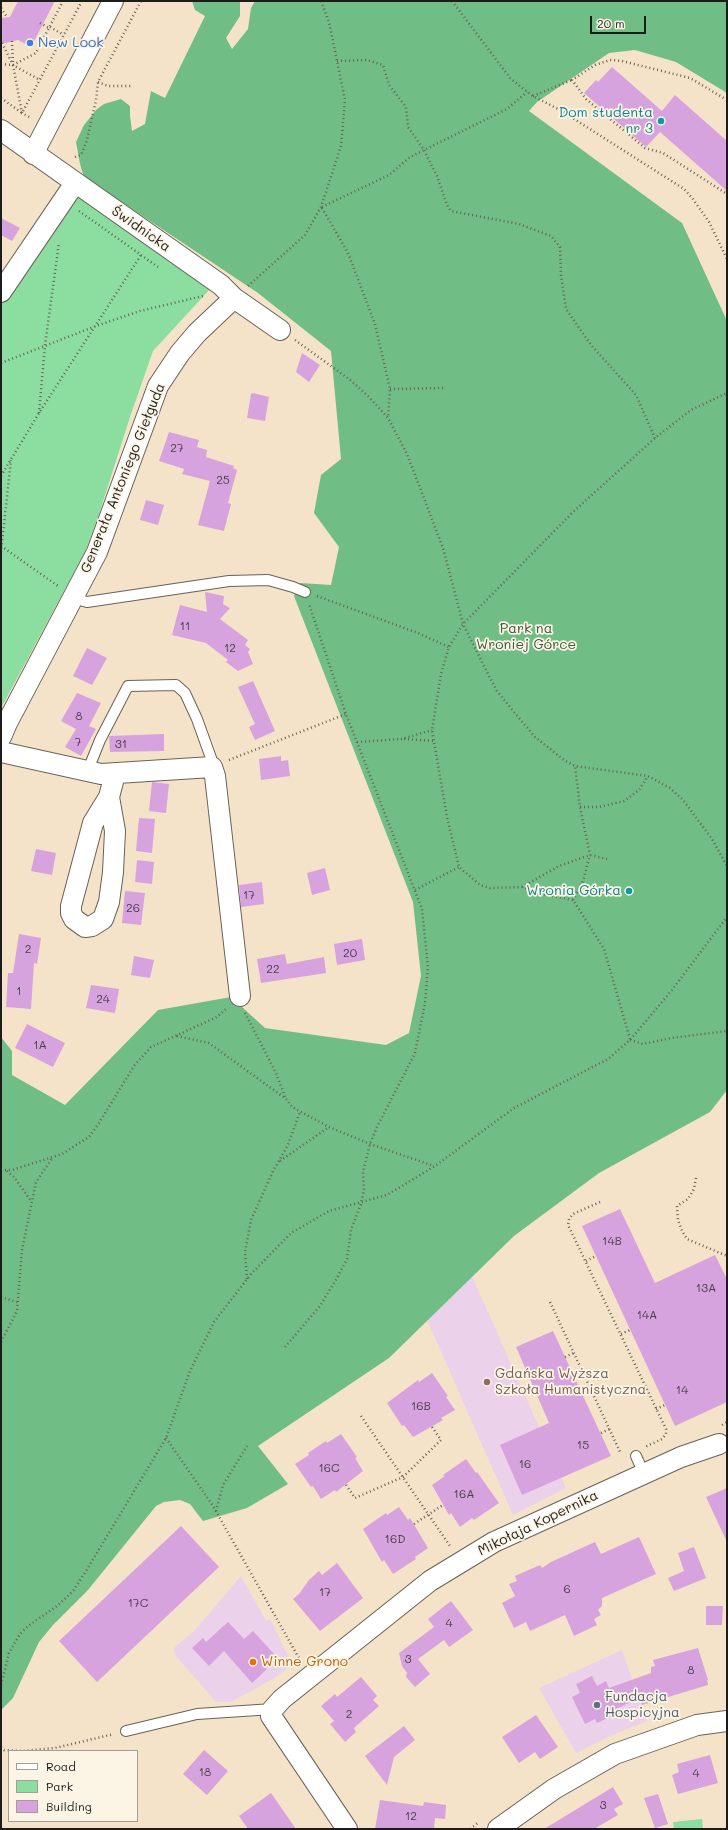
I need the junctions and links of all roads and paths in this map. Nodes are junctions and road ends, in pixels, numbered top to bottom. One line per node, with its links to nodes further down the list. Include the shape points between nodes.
1 (64, 1): 10 (path)
2 (82, 1): 11 (path)
3 (113, 1): 29 (street)
4 (141, 1): 19 (path)
5 (321, 1): 14 (path, via 329,22)
6 (452, 1): 21 (path, via 510,78)
7 (1, 8): 8 (path)
8 (7, 17)
9 (40, 23): 10 (path)
10 (49, 27): 11 (path); 16 (path, via 36,53)
11 (64, 35): 17 (path)
12 (12, 41): 16 (path)
13 (2, 43): 16 (path)
14 (337, 61): 28 (path, via 367,60 383,65 389,86 406,107 408,127); 34 (path, via 345,100 341,146)
15 (1, 64): 16 (path)
16 (13, 64): 17 (path); 25 (path)
17 (40, 80): 25 (path)
18 (572, 80): 22 (path); 24 (path, via 595,65 610,60 622,61 690,78); 32 (path, via 586,99 645,148 663,153)
19 (98, 82): 20 (path, via 108,86); 30 (path, via 87,140 81,154)
20 (132, 86)
21 (527, 92): 22 (path); 28 (path, via 507,109)
22 (533, 96): 36 (path, via 560,110 684,189 705,216)
23 (1, 98): 25 (path)
24 (727, 100)
25 (22, 113): 26 (path)
26 (34, 119)
27 (1, 130): 29 (street, Świdnicka)
28 (424, 150): 34 (path, via 410,157 389,175); 55 (path, via 451,211 519,224 551,236 560,247 566,309 592,345 636,395)
29 (33, 154): 31 (street, Świdnicka)
30 (76, 157)
31 (75, 183): 33 (street); 45 (street, Świdnicka, via 221,285)
32 (727, 194)
33 (64, 201): 38 (path); 41 (street)
34 (321, 207): 45 (path, via 305,235); 51 (path, via 354,267 375,324)
35 (59, 241): 48 (path)
36 (722, 249): 37 (path); 39 (path)
37 (727, 253)
38 (141, 255): 40 (path); 46 (path)
39 (727, 259)
40 (159, 268)
41 (1, 292)
42 (196, 292): 44 (path)
43 (206, 296): 44 (path)
44 (202, 297): 46 (path, via 140,311)
45 (234, 298): 47 (street, Świdnicka); 61 (street, Generała Antoniego Giełguda, via 197,333 158,386 97,552)
46 (96, 326): 48 (path); 53 (path)
47 (280, 330): 54 (path, via 349,379)
48 (45, 345): 49 (path); 53 (path)
49 (1, 363)
50 (444, 388): 51 (path)
51 (390, 389): 54 (path)
52 (727, 393): 55 (path, via 691,410)
53 (39, 413): 56 (path)
54 (388, 418): 62 (path, via 407,454 442,548)
55 (655, 438): 62 (path, via 573,512)
56 (12, 458): 57 (path); 58 (path)
57 (1, 476)
58 (1, 546): 59 (path); 61 (path)
59 (1, 552)
60 (305, 592): 61 (lane, via 268,580 229,581 87,602); 63 (path, via 418,633); 64 (path)
61 (73, 598): 66 (street, Generała Antoniego Giełguda)
62 (463, 624): 63 (path); 71 (path, via 497,691 535,737)
63 (449, 647): 65 (path, via 441,674)
64 (346, 714): 69 (path); 72 (path)
65 (432, 730): 67 (path); 68 (path)
66 (1, 738)
67 (402, 739): 68 (path); 69 (path)
68 (434, 741): 80 (path, via 447,817)
69 (357, 742): 83 (path)
70 (1, 752): 73 (street)
71 (575, 766): 75 (path); 77 (path)
72 (212, 768): 73 (lane, via 197,719 185,693 176,685 128,686 100,740); 74 (street); 86 (street, via 215,776)
73 (88, 770): 74 (street, via 101,774)
74 (115, 774): 76 (street)
75 (648, 776): 77 (path, via 639,790 624,801); 81 (path, via 670,788 683,800 712,839)
76 (109, 797): 76 (street, via 93,823 71,906 74,919 85,926 92,926 103,919 109,902 114,831)
77 (580, 807): 78 (path)
78 (590, 855): 79 (path); 82 (path, via 559,866); 84 (path, via 583,881)
79 (607, 859)
80 (459, 866): 82 (path, via 480,886); 83 (path)
81 (727, 866)
82 (522, 887): 84 (path)
83 (415, 890): 93 (path, via 422,909 428,967 425,1003 415,1053)
84 (573, 900): 89 (path, via 604,949)
85 (727, 917): 89 (path, via 672,990)
86 (240, 996): 88 (path, via 217,1017); 90 (path, via 247,1019 276,1073)
87 (727, 1031): 89 (path, via 643,1044)
88 (177, 1036): 90 (path, via 209,1043); 94 (path, via 151,1047 134,1066 89,1137 62,1154)
89 (630, 1040): 96 (path, via 608,1060 514,1108)
90 (286, 1099): 91 (path)
91 (300, 1112): 92 (path); 95 (path, via 287,1147)
92 (329, 1127): 93 (path); 95 (path)
93 (370, 1144): 96 (path); 102 (path, via 363,1172 364,1190)
94 (53, 1156): 98 (path); 100 (path, via 36,1182)
95 (278, 1162): 106 (path, via 251,1220 245,1252)
96 (435, 1166): 102 (path, via 386,1195)
97 (1, 1170): 98 (path)
98 (6, 1170): 100 (path)
99 (696, 1178): 104 (path, via 694,1189 688,1199 677,1206 682,1232 687,1239)
100 (31, 1202): 108 (path, via 22,1250)
101 (600, 1202): 105 (path, via 569,1218 568,1225)
102 (361, 1204): 106 (path, via 329,1211 291,1232); 113 (path, via 351,1230 347,1259 338,1278 320,1306)
103 (596, 1256): 105 (path)
104 (727, 1256)
105 (586, 1261): 111 (path)
106 (247, 1279): 122 (path, via 214,1322 190,1371)
107 (1, 1297): 108 (path)
108 (17, 1302): 112 (path, via 17,1311)
109 (550, 1302): 114 (path)
110 (630, 1330): 111 (path)
111 (621, 1334): 117 (path)
112 (1, 1342)
113 (285, 1347)
114 (574, 1353): 115 (path); 120 (path)
115 (565, 1357)
116 (665, 1405): 117 (path)
117 (656, 1409): 126 (path, via 666,1434)
118 (361, 1416): 127 (path)
119 (432, 1427): 127 (path, via 441,1440)
120 (610, 1429): 121 (path); 125 (path)
121 (601, 1433)
122 (166, 1438): 130 (path); 135 (path, via 72,1592 28,1626 15,1641)
123 (723, 1445): 126 (street, Mikołaja Kopernika, via 681,1457)
124 (247, 1446): 130 (path, via 223,1486)
125 (623, 1457)
126 (640, 1459): 134 (street, Mikołaja Kopernika, via 430,1581)
127 (403, 1477): 128 (path, via 355,1498); 131 (path)
128 (346, 1485)
129 (443, 1505): 131 (path)
130 (216, 1511): 134 (path)
131 (428, 1515): 132 (path); 133 (path)
132 (414, 1524)
133 (452, 1550)
134 (310, 1677): 136 (street, Mikołaja Kopernika)
135 (1, 1685)
136 (273, 1709): 138 (lane, via 197,1714); 140 (street, via 271,1716 274,1722)
137 (727, 1721): 141 (street, via 697,1726 615,1754 554,1789)
138 (126, 1731): 139 (path, via 55,1748)
139 (34, 1750)
140 (347, 1829)
141 (498, 1829)

